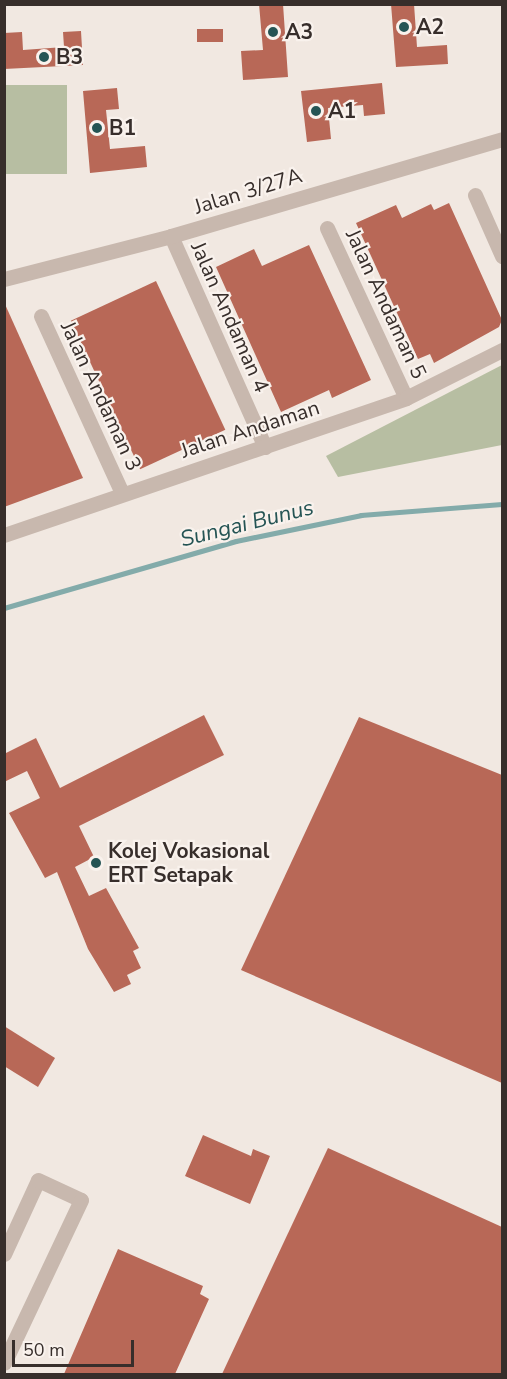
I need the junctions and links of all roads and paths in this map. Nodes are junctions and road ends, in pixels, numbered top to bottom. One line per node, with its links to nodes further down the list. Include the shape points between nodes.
1 (502, 139): 4 (street, Jalan 3/27A)
2 (475, 195): 5 (street)
3 (327, 228): 9 (street, Jalan Andaman 5)
4 (171, 237): 6 (street, Jalan 3/27A); 10 (street, Jalan Andaman 4)
5 (502, 256)
6 (4, 279)
7 (41, 316): 11 (street, Jalan Andaman 3)
8 (502, 350): 9 (street, Jalan Andaman)
9 (406, 398): 10 (street, Jalan Andaman)
10 (265, 447): 11 (street, Jalan Andaman)
11 (122, 493): 12 (street, Jalan Andaman)
12 (4, 535)
13 (4, 1254): 14 (street, via 38,1180 81,1200)
14 (4, 1363)

